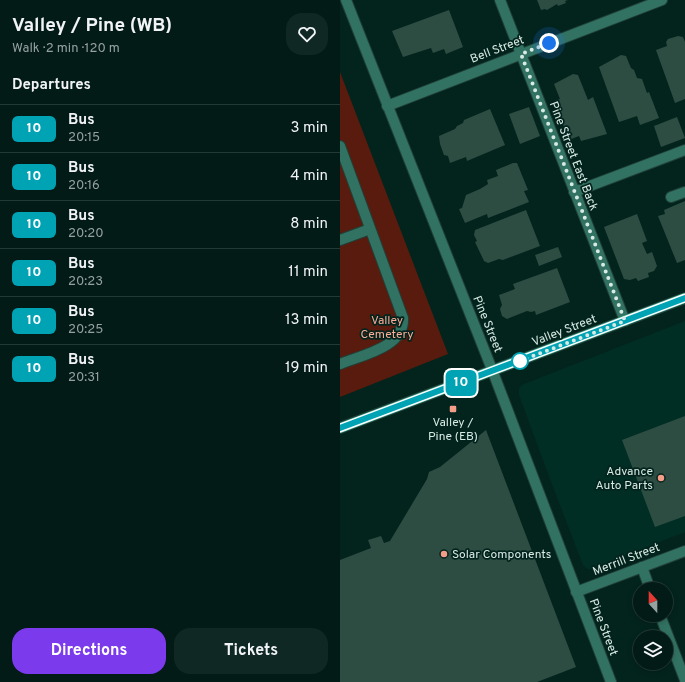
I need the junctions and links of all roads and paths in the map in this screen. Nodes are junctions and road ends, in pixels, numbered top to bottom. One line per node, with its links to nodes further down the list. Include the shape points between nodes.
1 (346, 0): 5 (street, Pine Street)
2 (500, 0): 4 (street, Pine Street East Back)
3 (662, 0): 4 (street, Bell Street)
4 (521, 54): 5 (street, Bell Street); 8 (street, Pine Street East Back)
5 (387, 106): 16 (street, Pine Street)
6 (340, 146): 11 (street)
7 (685, 150): 8 (street)
8 (574, 192): 14 (street, Pine Street East Back)
9 (685, 192): 10 (street)
10 (671, 197)
11 (370, 229): 12 (street); 15 (street, via 404,326 390,344)
12 (340, 240)
13 (685, 298): 14 (main road, Valley Street)
14 (625, 321): 16 (main road, Valley Street)
15 (340, 364)
16 (492, 372): 17 (main road, Valley Street); 21 (street, Pine Street)
17 (340, 428)
18 (685, 551): 19 (street, Merrill Street)
19 (642, 567): 20 (street); 21 (street, Merrill Street)
20 (647, 582)
21 (576, 592): 24 (street, Pine Street)
22 (663, 622): 23 (street)
23 (685, 680)
24 (611, 682)

